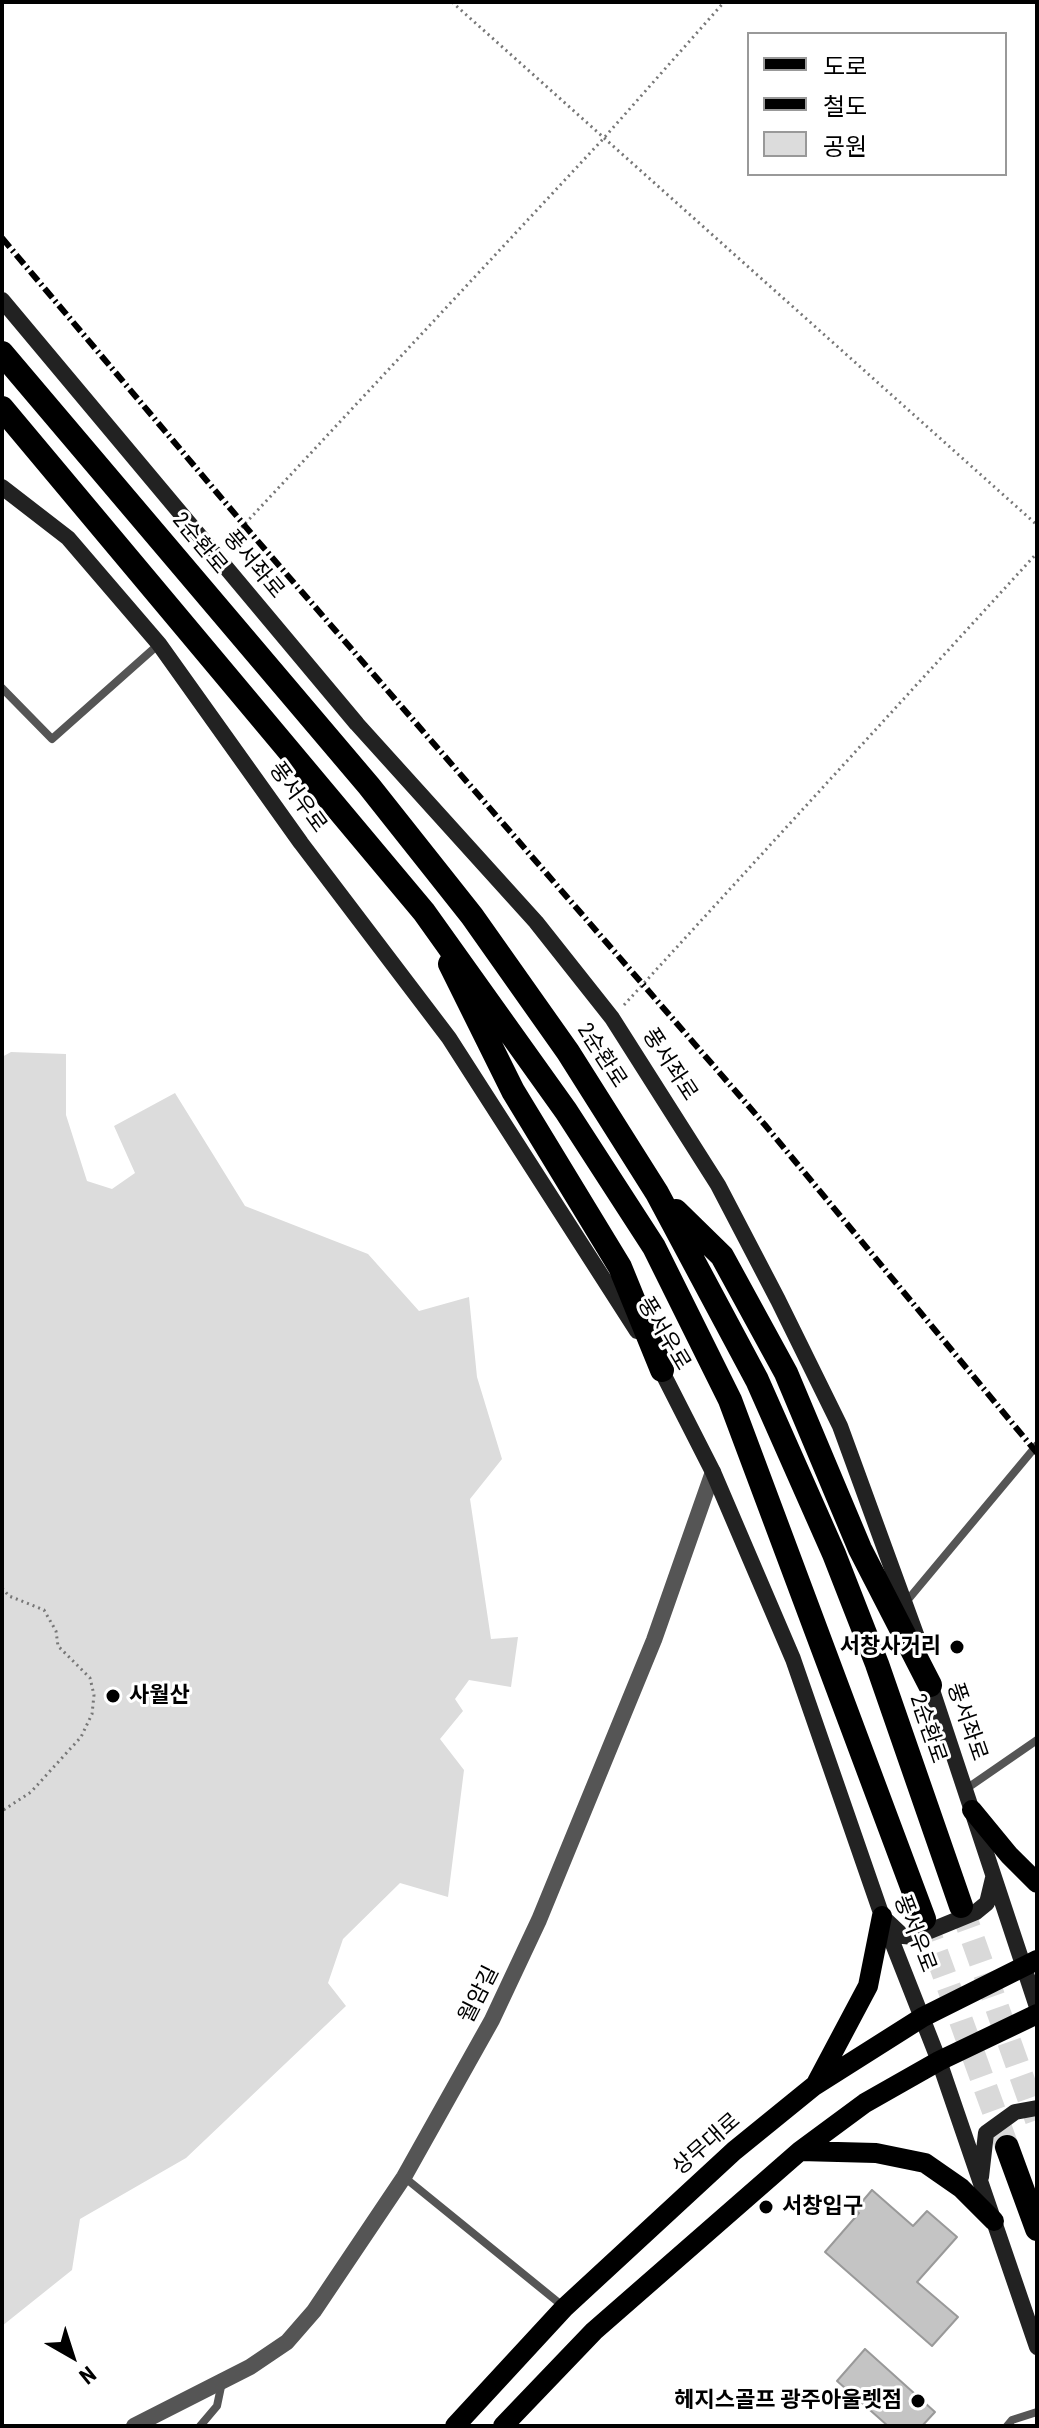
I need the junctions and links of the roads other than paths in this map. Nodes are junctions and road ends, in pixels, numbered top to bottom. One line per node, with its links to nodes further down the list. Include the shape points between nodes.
1 (2, 300): 12 (street, 풍서좌로, via 357,724 536,922 612,1018 718,1185 778,1300 840,1426)
2 (2, 353): 8 (highway, 2순환로, via 369,786 472,916 568,1052)
3 (2, 408): 7 (highway)
4 (2, 487): 5 (street, 풍서우로, via 68,538)
5 (159, 644): 6 (lane, via 52,739); 9 (street, 풍서우로, via 449,1038)
6 (2, 688)
7 (424, 912): 9 (highway, via 513,1091 620,1267); 21 (highway, via 566,1111 654,1247 730,1400)
8 (657, 1193): 13 (highway, via 722,1256 786,1373 860,1549); 19 (highway, 2순환로, via 757,1380 834,1554)
9 (662, 1370): 11 (street, 풍서우로)
10 (1037, 1445): 12 (lane)
11 (713, 1472): 20 (street, 풍서우로, via 803,1686); 31 (street, 월암길, via 654,1640 539,1920 492,2020)
12 (906, 1602): 13 (street, 풍서좌로)
13 (930, 1685): 15 (street, 풍서좌로)
14 (1037, 1740): 15 (lane)
15 (966, 1789): 16 (street, 풍서좌로)
16 (972, 1810): 17 (street, 풍서좌로); 18 (main road)
17 (993, 1878): 20 (street, via 987,1903 976,1912 915,1937 903,1936); 22 (street, 풍서좌로)
18 (1037, 1883)
19 (961, 1906)
20 (882, 1916): 25 (street, 풍서우로); 27 (main road, via 868,1986)
21 (924, 1919)
22 (1031, 1963): 23 (street, 풍서좌로); 25 (main road, 상무대로)
23 (1037, 2007)
24 (1037, 2014): 26 (main road)
25 (923, 2017): 26 (street, 풍서우로); 27 (main road, 상무대로)
26 (939, 2061): 30 (main road, via 865,2103); 32 (street, 풍서우로)
27 (814, 2086): 35 (main road, 상무대로, via 734,2151)
28 (1037, 2108): 32 (street, via 1015,2112 986,2133)
29 (1007, 2147): 34 (highway)
30 (800, 2151): 33 (main road, via 876,2153 925,2163 961,2188); 42 (main road, via 594,2331)
31 (404, 2177): 35 (lane); 37 (street, 월암길, via 295,2334)
32 (981, 2181): 33 (street, 풍서우로)
33 (994, 2221): 36 (street, 풍서우로)
34 (1037, 2229)
35 (564, 2308): 41 (main road, 상무대로)
36 (1037, 2347)
37 (222, 2381): 39 (street, 월암길); 40 (lane, via 217,2406)
38 (1037, 2412): 43 (lane)
39 (134, 2426)
40 (200, 2426)
41 (455, 2426)
42 (503, 2426)
43 (1007, 2426)

